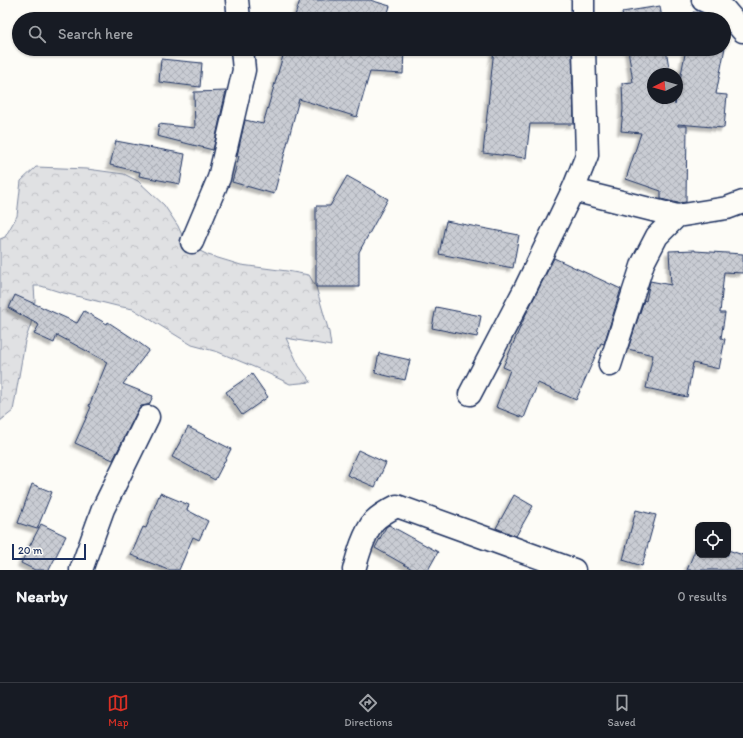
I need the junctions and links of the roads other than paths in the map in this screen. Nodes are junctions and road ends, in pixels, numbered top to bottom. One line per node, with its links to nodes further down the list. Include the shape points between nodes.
1 (237, 0): 4 (street)
2 (583, 0): 5 (street)
3 (703, 0): 6 (street)
4 (238, 12)
5 (583, 12)
6 (727, 12)
7 (731, 17): 8 (street)
8 (743, 31)
9 (243, 56): 14 (street, via 244,70 219,178)
10 (584, 56): 11 (street, via 588,155)
11 (573, 190): 13 (street); 16 (street)
12 (743, 202): 13 (street, via 727,208)
13 (677, 216): 15 (street, via 657,236 643,263)
14 (192, 242)
15 (610, 365)
16 (470, 394)
17 (148, 417): 18 (street, via 103,509)
18 (81, 570)
19 (354, 570): 20 (street, via 364,539 374,522 386,511 397,506)
20 (574, 570)

